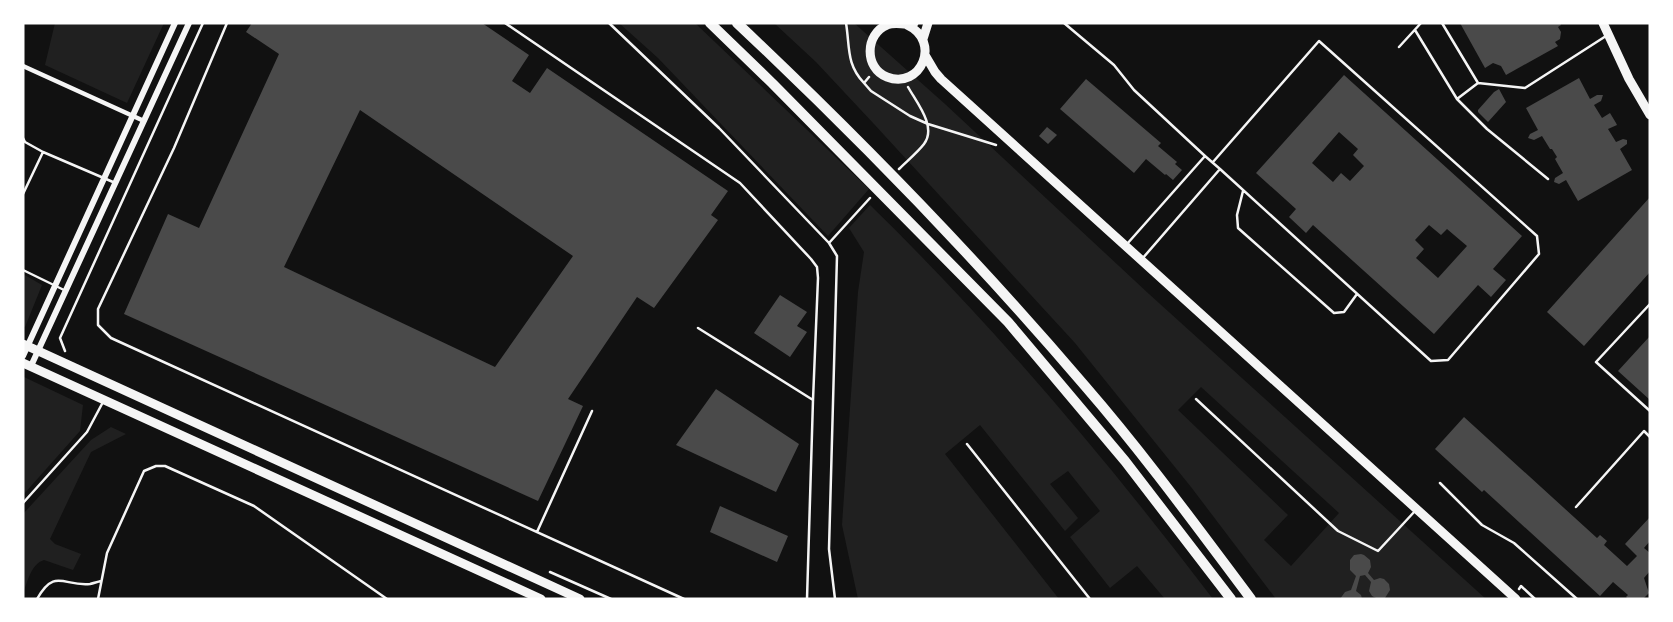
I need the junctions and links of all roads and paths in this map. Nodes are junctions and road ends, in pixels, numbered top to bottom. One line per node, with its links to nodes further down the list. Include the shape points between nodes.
1 (175, 23): 33 (street)
2 (189, 23): 34 (street)
3 (203, 23): 60 (path, via 60,338)
4 (227, 23): 74 (lane, via 98,309 98,325 111,338)
5 (505, 23): 65 (lane, via 740,183 811,259 818,278)
6 (609, 23): 49 (path, via 719,128)
7 (710, 23): 85 (highway, via 1008,323 1108,440)
8 (737, 23): 86 (highway, via 929,211 1014,305 1135,446)
9 (846, 23): 29 (path, via 849,54 855,74)
10 (890, 23): 17 (main road); 20 (main road)
11 (928, 23): 21 (main road)
12 (1064, 23): 40 (lane, via 1114,65 1134,90)
13 (1421, 23): 18 (lane)
14 (1442, 23): 30 (lane)
15 (1603, 23): 19 (main road)
16 (870, 24): 20 (main road)
17 (911, 24): 21 (main road)
18 (1415, 30): 22 (lane); 31 (lane)
19 (1608, 34): 30 (lane, via 1525,88); 32 (main road)
20 (872, 38): 25 (main road)
21 (923, 39): 23 (main road)
22 (1399, 47)
23 (925, 55): 26 (main road); 28 (main road)
24 (23, 66): 33 (street)
25 (875, 68): 27 (main road, via 886,76); 29 (path)
26 (914, 73): 27 (main road); 28 (main road)
27 (903, 78): 35 (path)
28 (941, 79): 50 (main road)
29 (864, 83): 35 (path)
30 (1478, 83): 31 (lane)
31 (1457, 99): 44 (lane)
32 (1650, 115)
33 (133, 116): 34 (street); 43 (street)
34 (144, 121): 45 (street)
35 (928, 124): 37 (path); 38 (path)
36 (23, 138): 39 (lane)
37 (925, 143)
38 (999, 146)
39 (43, 152): 43 (lane); 47 (lane)
40 (1205, 156): 41 (lane); 50 (lane)
41 (1213, 162): 42 (lane); 55 (lane, via 1319,41 1537,236 1539,254 1448,360 1431,361)
42 (1220, 169): 46 (lane); 51 (lane)
43 (104, 178): 45 (lane); 53 (street)
44 (1548, 179)
45 (116, 183): 54 (street)
46 (1243, 191): 55 (lane); 55 (lane, via 1238,228 1334,313 1344,312)
47 (23, 194)
48 (857, 212): 49 (path)
49 (829, 243): 83 (path, via 837,256 829,549)
50 (1126, 245): 51 (main road)
51 (1142, 259): 73 (main road)
52 (23, 270): 53 (lane)
53 (55, 286): 54 (lane); 58 (street)
54 (66, 291): 59 (street)
55 (1357, 294)
56 (1650, 303): 67 (lane, via 1596,362)
57 (698, 328): 65 (lane)
58 (25, 345): 59 (main road); 61 (street)
59 (38, 351): 62 (street); 80 (main road)
60 (65, 351)
61 (23, 356)
62 (27, 365): 64 (main road)
63 (1196, 399): 73 (lane, via 1338,531 1378,551)
64 (104, 400): 71 (lane, via 87,432); 79 (main road)
65 (813, 400): 82 (lane)
66 (592, 411): 74 (lane)
67 (1650, 411)
68 (1650, 437): 72 (lane, via 1644,431)
69 (967, 444): 84 (lane)
70 (1440, 483): 88 (lane, via 1482,525 1514,543)
71 (23, 503)
72 (1576, 506)
73 (1417, 509): 87 (main road)
74 (537, 532): 81 (lane)
75 (102, 580): 76 (lane, via 88,584 58,579 45,586); 77 (lane); 78 (lane, via 107,553 144,471 165,466 254,506)
76 (37, 599)
77 (98, 599)
78 (387, 599)
79 (541, 599)
80 (580, 599)
81 (684, 599)
82 (807, 599)
83 (835, 599)
84 (1090, 599)
85 (1231, 599)
86 (1251, 599)
87 (1517, 599)
88 (1577, 599)

